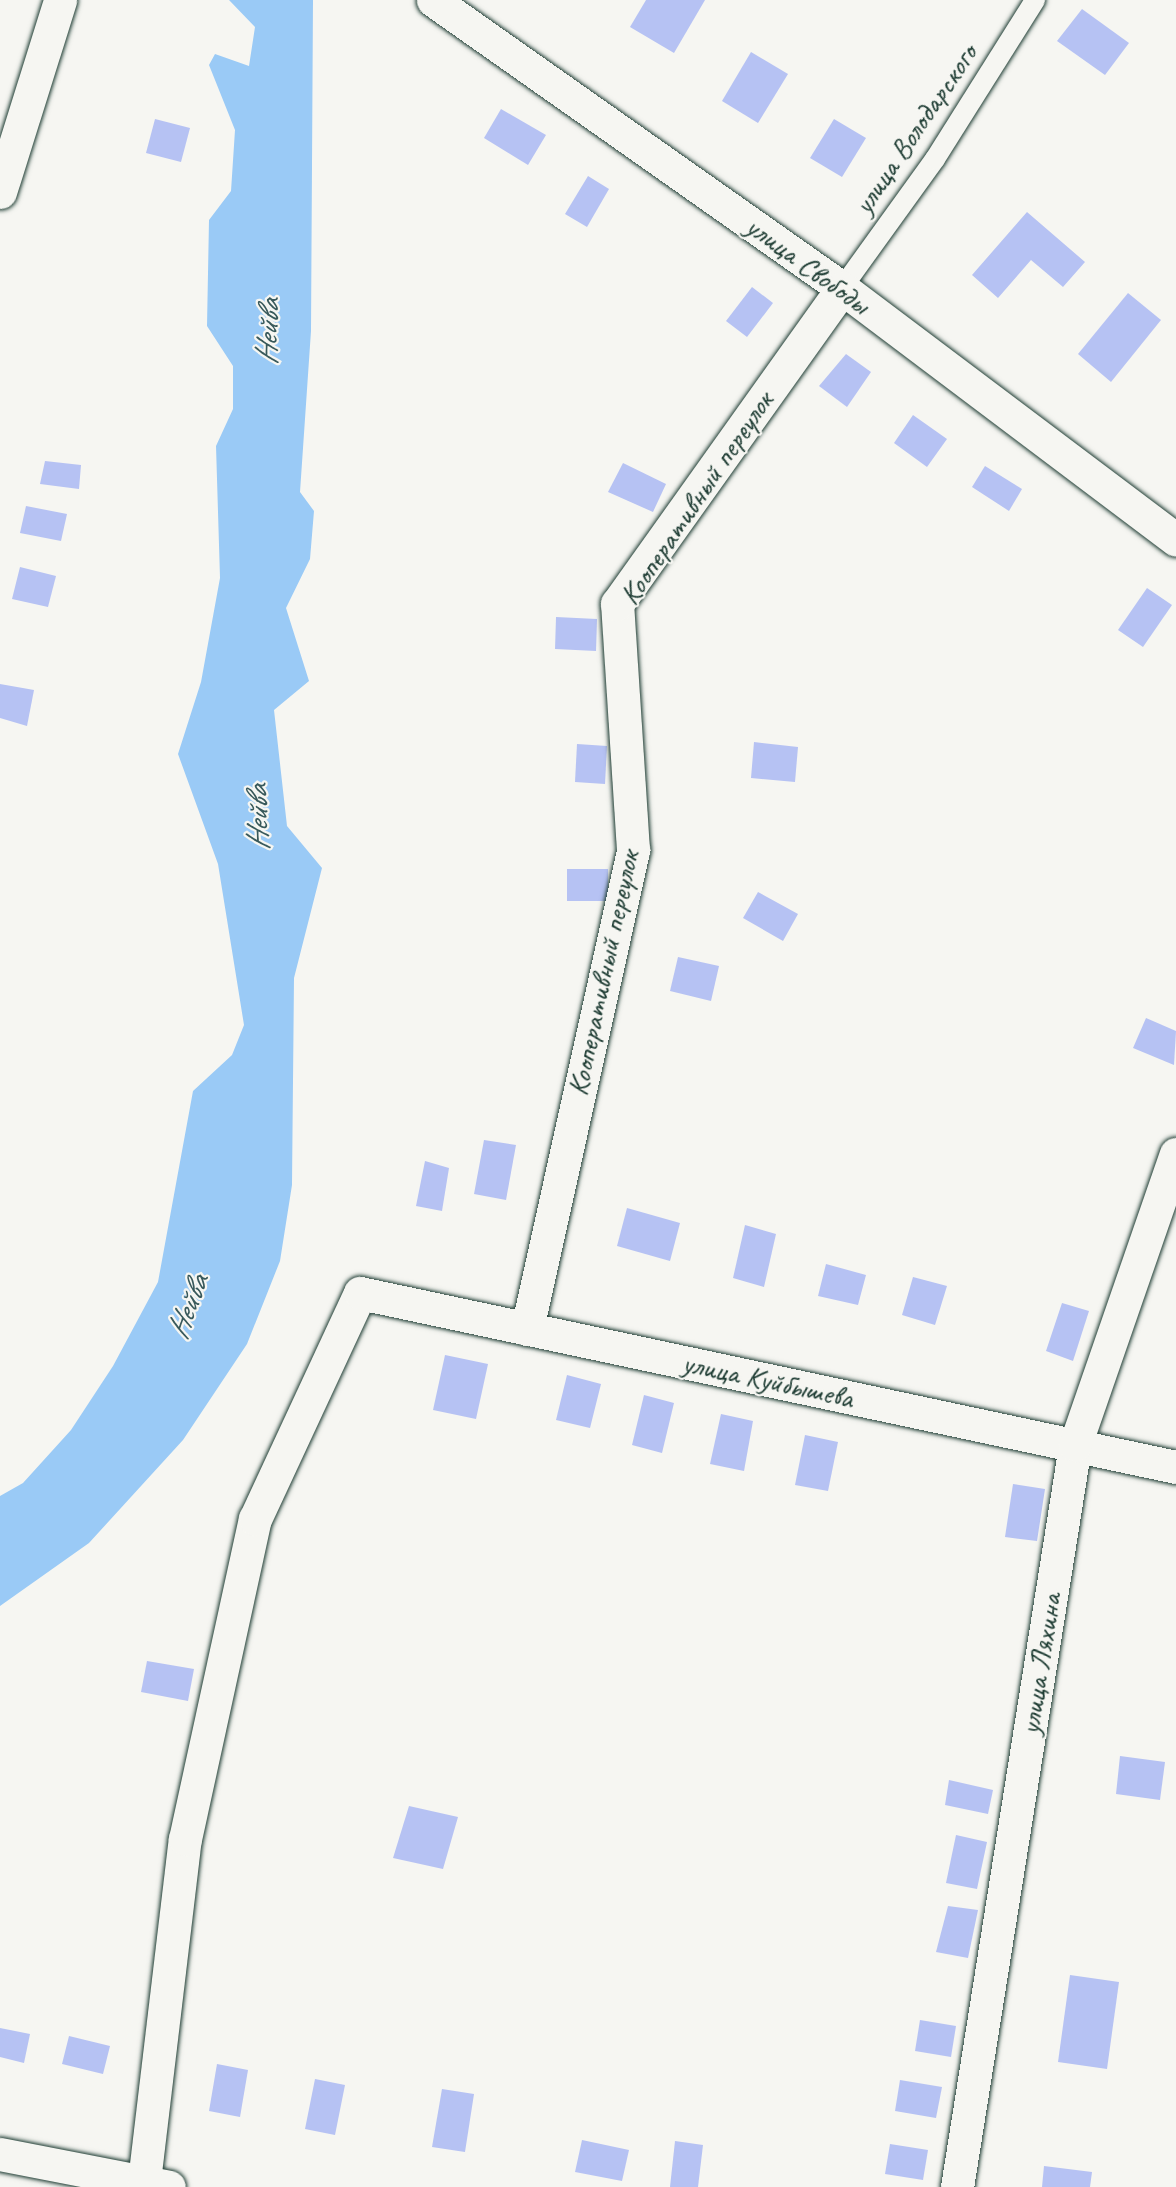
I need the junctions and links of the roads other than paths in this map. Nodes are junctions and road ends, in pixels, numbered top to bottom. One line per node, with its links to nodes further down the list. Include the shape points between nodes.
1 (60, 0): 4 (street)
2 (433, 0): 5 (street, улица Свободы)
3 (1035, 0): 5 (lane, улица Володарского, via 935,159)
4 (0, 192)
5 (842, 288): 6 (street, улица Свободы); 8 (street, Кооперативный переулок, via 617,604 633,850)
6 (1176, 540)
7 (1176, 1154): 9 (street, улица Ляхина)
8 (527, 1329): 9 (street, улица Куйбышева); 12 (street, улица Куйбышева, via 360,1293 255,1519 185,1839)
9 (1075, 1445): 10 (street, улица Куйбышева); 13 (street, улица Ляхина)
10 (1176, 1467)
11 (0, 2154): 12 (street)
12 (156, 2184)
13 (957, 2187)

